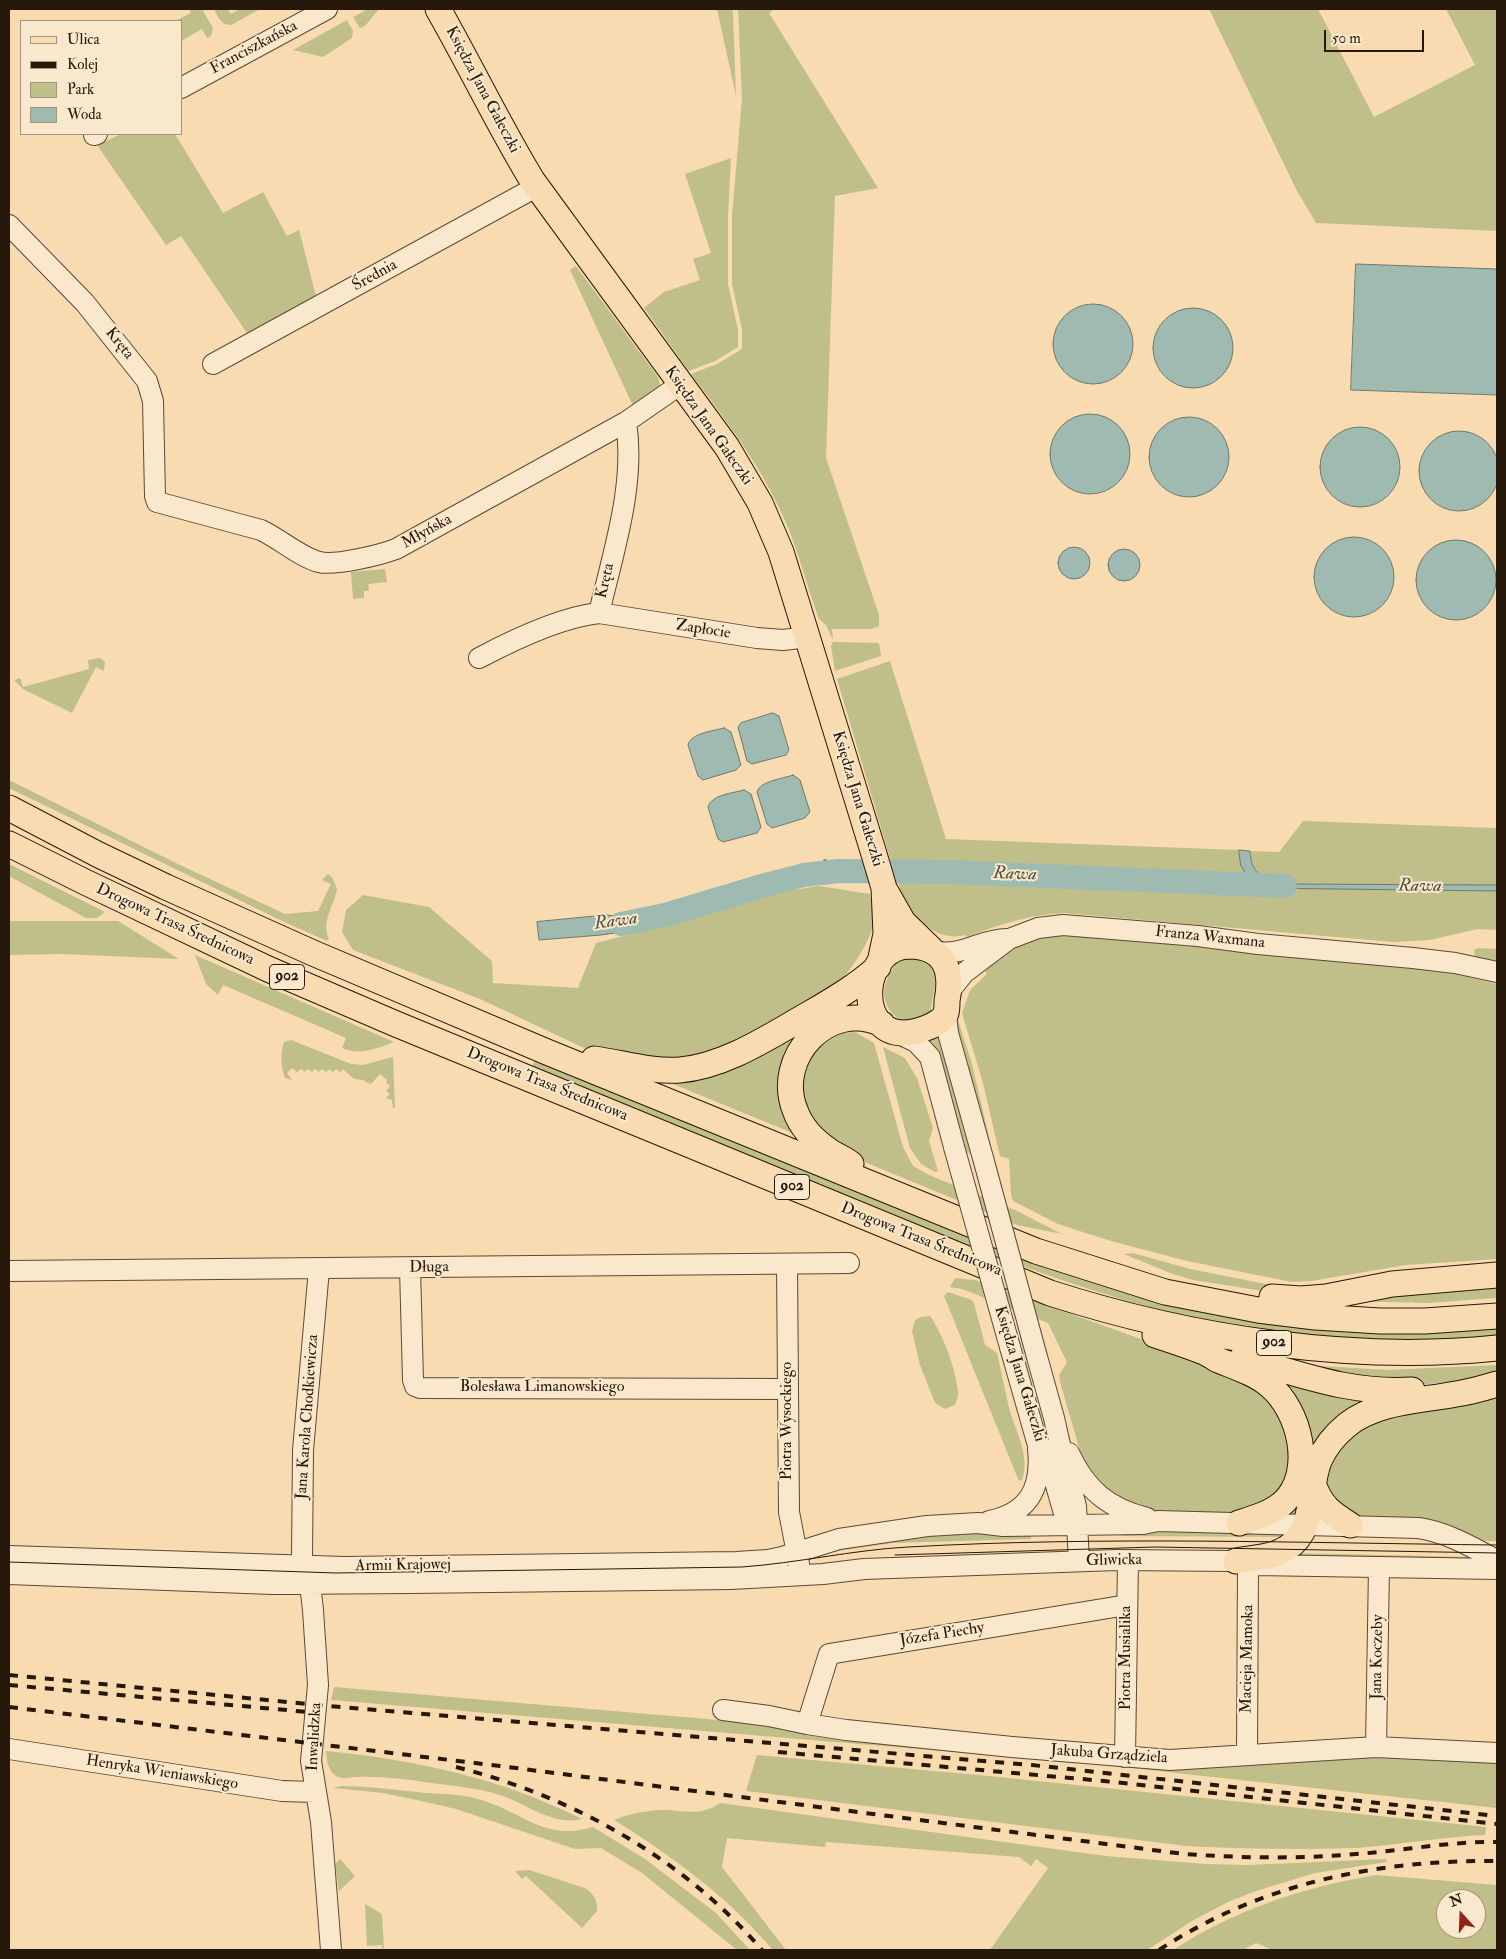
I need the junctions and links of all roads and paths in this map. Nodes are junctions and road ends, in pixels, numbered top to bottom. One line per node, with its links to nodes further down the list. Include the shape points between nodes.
1 (327, 9): 3 (street, Franciszkańska)
2 (438, 9): 4 (main road, Księdza Jana Gałeczki)
3 (182, 87)
4 (536, 187): 6 (street, Średnia); 7 (main road, Księdza Jana Gałeczki)
5 (9, 225): 9 (street, Kręta, via 85,304 147,381 153,401)
6 (213, 364)
7 (681, 384): 8 (street, Młyńska); 11 (main road, Księdza Jana Gałeczki, via 727,447 760,504 781,552)
8 (626, 422): 9 (street, Młyńska, via 396,549 364,558 321,563 261,530 164,505 157,502); 10 (street, Kręta, via 630,444 626,485)
9 (155, 496)
10 (599, 613): 11 (street, Zapłocie, via 757,638 783,640); 12 (street, Kręta, via 506,643)
11 (808, 637): 15 (main road, Księdza Jana Gałeczki)
12 (479, 658)
13 (9, 808): 22 (main road, Drogowa Trasa Średnicowa / 902, via 166,887)
14 (9, 844): 31 (main road, Drogowa Trasa Średnicowa / 902, via 268,969 378,1016)
15 (884, 888): 17 (main road, Księdza Jana Gałeczki, via 904,922); 18 (main road, Księdza Jana Gałeczki, via 885,940)
16 (1009, 938): 17 (street, Franza Waxmana, via 991,940 956,953); 19 (street, Franza Waxmana, via 1038,928 1084,925 1413,958); 20 (street, Franza Waxmana, via 964,973)
17 (932, 950): 18 (main road, via 903,947 890,952); 20 (main road, via 943,960 948,972)
18 (879, 964): 21 (main road, via 872,978 869,996 872,1008); 22 (main road, via 855,986 774,1034 698,1067 644,1068)
19 (1497, 972)
20 (948, 1003): 21 (main road, via 936,1023 923,1030 909,1033); 37 (street, Księdza Jana Gałeczki, bridge, via 948,1033)
21 (888, 1028): 23 (main road, via 868,1019 839,1020 812,1036 802,1048 789,1077 791,1099 800,1121 814,1140 846,1160); 38 (street, Księdza Jana Gałeczki, bridge, via 916,1042 930,1057)
22 (547, 1052): 23 (main road, Drogowa Trasa Średnicowa / 902)
23 (876, 1187): 30 (main road, Drogowa Trasa Średnicowa / 902, via 1036,1251)
24 (849, 1263): 25 (street, Długa)
25 (787, 1264): 26 (street, Długa); 36 (street, Piotra Wysockiego)
26 (410, 1268): 27 (street, Długa); 36 (street, Bolesława Limanowskiego, via 413,1380 420,1388)
27 (319, 1269): 28 (street, Długa); 58 (street, Jana Karola Chodkiewicza, via 304,1450 302,1557)
28 (9, 1271)
29 (1497, 1275): 30 (main road, via 1392,1284 1301,1299)
30 (1165, 1292): 32 (main road, 902, via 1315,1317 1389,1321)
31 (1093, 1307): 33 (main road, 902, via 1230,1337 1323,1349 1422,1352); 34 (main road, via 1150,1333)
32 (1497, 1316)
33 (1497, 1348)
34 (1202, 1351): 35 (main road, via 1235,1356 1307,1378 1364,1390); 41 (main road, via 1269,1385 1287,1407 1298,1432 1300,1462 1293,1490 1275,1509)
35 (1497, 1384): 39 (main road, via 1389,1406 1358,1418 1340,1432 1325,1451 1316,1471)
36 (788, 1388): 46 (street, Piotra Wysockiego, via 789,1512)
37 (1054, 1418): 40 (street, via 1075,1466 1092,1490 1128,1514); 43 (street, Księdza Jana Gałeczki, via 1076,1506)
38 (1037, 1442): 42 (street, via 1039,1473 1029,1498 1010,1515); 43 (street, Księdza Jana Gałeczki, via 1047,1454 1063,1510)
39 (1314, 1486): 44 (main road); 45 (main road, via 1325,1507)
40 (1158, 1521): 41 (street); 43 (street)
41 (1240, 1523): 44 (street)
42 (978, 1524): 43 (street); 47 (street, via 927,1526)
43 (1076, 1524): 52 (street, Księdza Jana Gałeczki)
44 (1305, 1525): 45 (street); 53 (main road, via 1295,1542 1286,1549)
45 (1350, 1526): 51 (street, via 1436,1530)
46 (794, 1530): 47 (street, via 814,1538); 48 (street, Piotra Wysockiego)
47 (839, 1539): 48 (street)
48 (797, 1553): 57 (street, Piotra Wysockiego); 58 (street, Armii Krajowej, via 768,1560 736,1562)
49 (9, 1556): 58 (street, Armii Krajowej)
50 (1128, 1560): 52 (street, Gliwicka); 53 (street, Gliwicka); 60 (street, Piotra Musialika)
51 (1497, 1560)
52 (1079, 1561): 57 (street, Gliwicka)
53 (1242, 1563): 54 (street, Gliwicka); 66 (street, Macieja Mamoka)
54 (1380, 1567): 55 (street, Gliwicka); 63 (street, Jana Koczeby)
55 (1497, 1569)
56 (9, 1574): 58 (street, Armii Krajowej)
57 (805, 1574): 59 (street, Gliwicka)
58 (307, 1575): 59 (street, Armii Krajowej); 68 (street, Inwalidzka, via 318,1671 311,1761)
59 (731, 1579)
60 (1127, 1605): 62 (street, Józefa Piechy, via 829,1654); 67 (street, Piotra Musialika)
61 (723, 1710): 62 (street, Jakuba Grządziela)
62 (806, 1724): 67 (street, Jakuba Grządziela)
63 (1376, 1747): 65 (street, Jakuba Grządziela); 66 (street, Jakuba Grządziela)
64 (9, 1749): 68 (street, Henryka Wieniawskiego, via 282,1791)
65 (1497, 1753)
66 (1247, 1754): 67 (street, Jakuba Grządziela, via 1170,1760)
67 (1125, 1757)
68 (315, 1792): 69 (street, Inwalidzka, via 321,1822)
69 (330, 1950)

